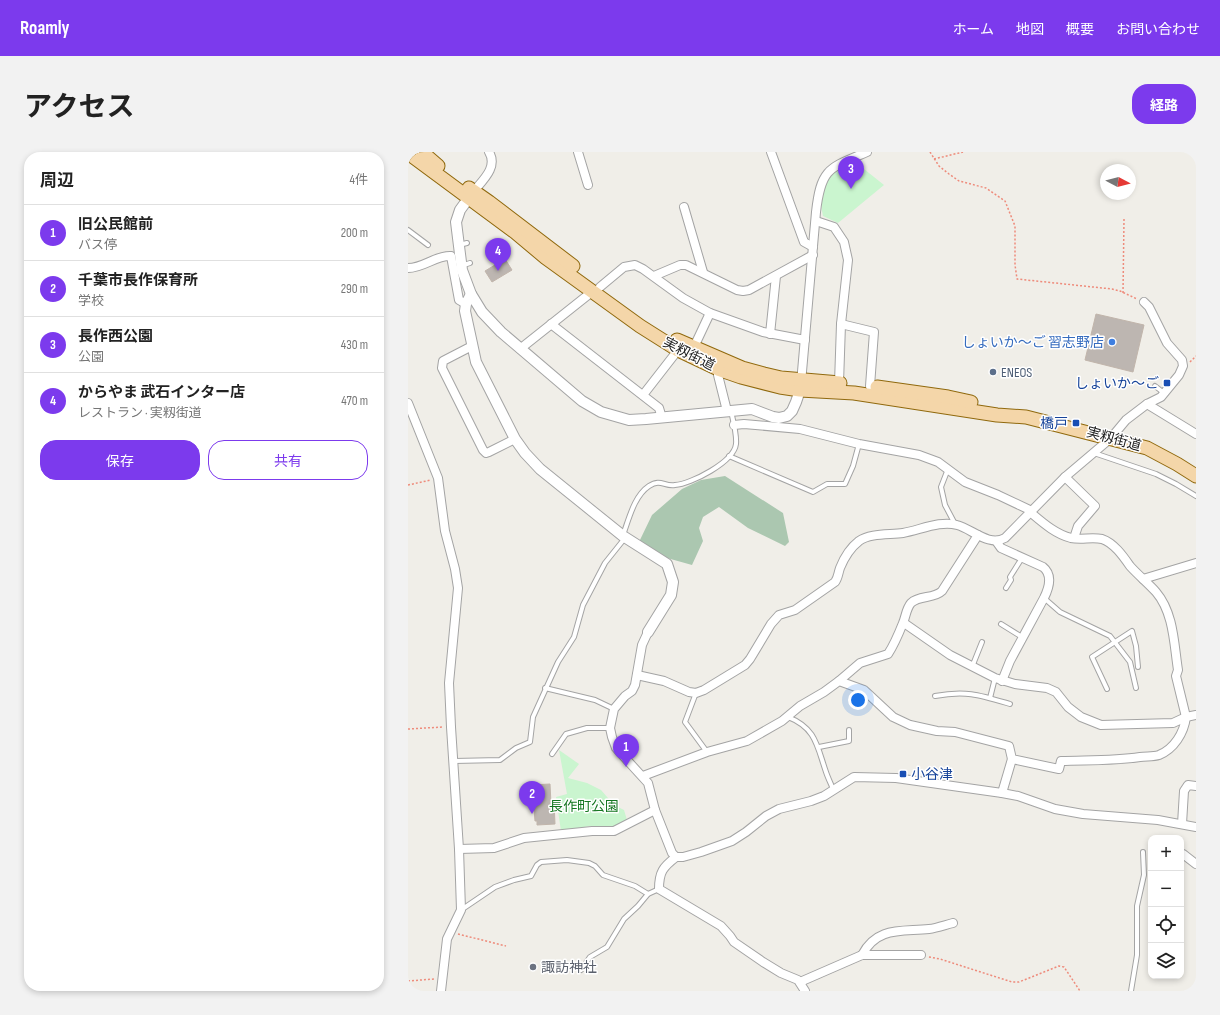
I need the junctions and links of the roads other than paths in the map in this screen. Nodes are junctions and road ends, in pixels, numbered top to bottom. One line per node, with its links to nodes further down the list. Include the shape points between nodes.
1 (422, 152): 9 (main road, 実籾街道)
2 (489, 152): 9 (street, via 492,167)
3 (578, 152): 8 (street)
4 (771, 152): 14 (street, via 804,242)
5 (867, 152): 7 (street)
6 (408, 153): 9 (main road, 実籾街道)
7 (848, 156): 11 (street, via 833,167 823,179 818,195)
8 (588, 185)
9 (471, 195): 19 (main road, 実籾街道, via 546,258); 20 (street, via 460,210 456,222 466,265 465,281)
10 (684, 207): 16 (street)
11 (816, 221): 14 (street); 25 (street, via 834,227 844,242 848,260)
12 (408, 230): 13 (lane)
13 (428, 245)
14 (813, 251): 18 (street); 27 (street)
15 (408, 268): 22 (street, via 416,268 444,256 451,256 459,300)
16 (703, 272): 17 (street, via 680,265); 18 (street, via 743,291)
17 (654, 276): 19 (street, via 635,266 624,267); 23 (street, via 683,298)
18 (776, 276): 26 (street)
19 (596, 289): 24 (street); 29 (main road, 実籾街道); 31 (main road, 実籾街道, via 640,326)
20 (471, 294): 22 (street); 30 (street, via 482,312)
21 (1144, 302): 37 (street, via 1167,343 1183,363 1179,375)
22 (466, 304): 28 (street, via 464,311)
23 (710, 313): 26 (street); 29 (street)
24 (551, 324): 30 (street); 38 (street)
25 (841, 324): 33 (street); 35 (street, via 874,332)
26 (770, 334): 27 (street)
27 (805, 340): 34 (street)
28 (472, 346): 47 (street, via 476,362); 47 (street, via 443,361 442,368 486,453)
29 (694, 348): 34 (main road, 実籾街道, via 747,370)
30 (520, 349): 43 (street, via 595,409 629,420)
31 (678, 350): 32 (main road, 実籾街道); 38 (street)
32 (718, 369): 34 (main road, 実籾街道, via 780,387); 41 (street)
33 (838, 383): 34 (main road, 実籾街道); 35 (main road, 実籾街道)
34 (801, 385): 41 (street, via 794,406 785,417 773,417 752,409); 42 (main road, 実籾街道, via 997,415)
35 (870, 386): 42 (main road, 実籾街道, via 948,397 1015,412)
36 (1155, 386): 37 (lane)
37 (1164, 393): 40 (street, via 1157,400)
38 (643, 395): 43 (street, via 659,408)
39 (408, 403): 94 (street, via 438,478 458,588 449,683)
40 (1147, 404): 45 (street); 46 (street, via 1126,420)
41 (729, 411): 43 (street); 44 (lane)
42 (1026, 417): 46 (main road, 実籾街道)
43 (662, 418)
44 (734, 425): 48 (street, via 800,429); 50 (lane, via 736,445)
45 (1196, 434)
46 (1111, 438): 49 (street); 52 (main road, 実籾街道, via 1147,448)
47 (515, 439): 58 (street, via 540,469)
48 (859, 444): 50 (lane, via 845,484 827,484 813,492); 51 (street, via 919,454 935,460)
49 (1094, 453): 53 (street); 54 (lane, via 1156,474)
50 (729, 456): 58 (lane, via 713,469 689,482 672,486 663,482 648,487 636,503)
51 (948, 469): 55 (street, via 965,482); 56 (lane, via 941,487)
52 (1196, 476)
53 (1065, 477): 55 (street); 59 (street, via 1095,506 1078,526)
54 (1196, 496)
55 (1031, 511): 59 (street, via 1052,529); 60 (street, via 1005,538)
56 (955, 524): 57 (street); 80 (street, via 941,524 860,540 846,555 835,582 795,610 779,616 771,624 745,665)
57 (978, 535): 60 (street); 66 (street, via 942,591 930,597 914,600)
58 (624, 537): 68 (street, via 668,564 672,573 671,595); 77 (lane, via 605,563 583,605 574,637)
59 (1074, 538): 63 (street, via 1102,539 1117,549)
60 (996, 541): 61 (street, via 1001,548)
61 (1022, 558): 64 (lane); 65 (street, via 1043,567 1049,573)
62 (1196, 563): 63 (street)
63 (1143, 579): 87 (street, via 1156,592 1167,612 1178,670 1176,676)
64 (1006, 588)
65 (1044, 598): 69 (street); 71 (lane, via 1060,612 1110,636)
66 (904, 623): 72 (street); 76 (street, via 888,654 860,663)
67 (1001, 624): 69 (lane)
68 (648, 632): 74 (street, via 642,646)
69 (1022, 637): 75 (street)
70 (982, 642): 72 (lane)
71 (1114, 642): 73 (lane, via 1132,631); 78 (lane, via 1130,662); 79 (lane, via 1092,657)
72 (972, 667): 75 (street)
73 (1138, 667)
74 (637, 675): 80 (street, via 664,681); 84 (street, via 636,685 632,691)
75 (998, 679): 82 (lane); 87 (street, via 1056,692 1068,707 1101,725 1173,722)
76 (839, 681): 86 (street); 93 (street, via 864,690 892,717 910,725 955,732 1009,746)
77 (545, 688): 84 (lane, via 595,700); 94 (lane, via 533,717 530,742 516,748 500,760)
78 (1136, 688)
79 (1107, 689)
80 (696, 693): 91 (lane, via 685,722)
81 (935, 696): 82 (lane, via 970,693)
82 (990, 698): 83 (lane)
83 (1010, 704)
84 (614, 709): 88 (street)
85 (1196, 715): 87 (street)
86 (787, 717): 90 (lane, via 798,721 806,728); 91 (street, via 747,741)
87 (1186, 717): 93 (street, via 1186,724 1178,740 1171,748 1158,755 1118,760 1061,760 1059,769)
88 (610, 728): 92 (lane, via 587,728 566,734); 95 (street, via 616,748)
89 (849, 730): 90 (lane, via 849,741)
90 (819, 747): 97 (lane)
91 (707, 752): 95 (street)
92 (552, 754)
93 (1012, 760): 98 (street)
94 (454, 761): 102 (street)
95 (643, 776): 99 (street, via 648,783)
96 (1196, 786): 100 (street, via 1188,785 1184,791)
97 (833, 789): 98 (street, via 854,776 896,778); 105 (street, via 824,796 772,813 732,841 701,852)
98 (1002, 793): 100 (street, via 1055,809 1083,814)
99 (655, 810): 102 (street, via 614,831 592,830 524,838 494,848); 105 (street, via 672,853)
100 (1182, 824): 101 (street)
101 (1196, 827)
102 (459, 849): 109 (street)
103 (1144, 852): 117 (lane, via 1144,875 1137,906 1137,954)
104 (1184, 855): 106 (street)
105 (676, 857): 107 (street, via 664,867)
106 (1196, 864)
107 (659, 889): 108 (lane); 114 (street, via 721,926 734,942 762,962)
108 (648, 894): 109 (lane, via 635,886 603,875 589,863 554,860 541,862 531,876 495,887); 113 (lane, via 624,919 607,947 590,957)
109 (460, 910): 115 (street, via 447,939)
110 (953, 923): 111 (street, via 929,929 879,935 866,946)
111 (862, 955): 112 (street); 114 (street)
112 (921, 955)
113 (581, 970)
114 (800, 982): 116 (street)
115 (441, 991)
116 (805, 991)
117 (1130, 991)

